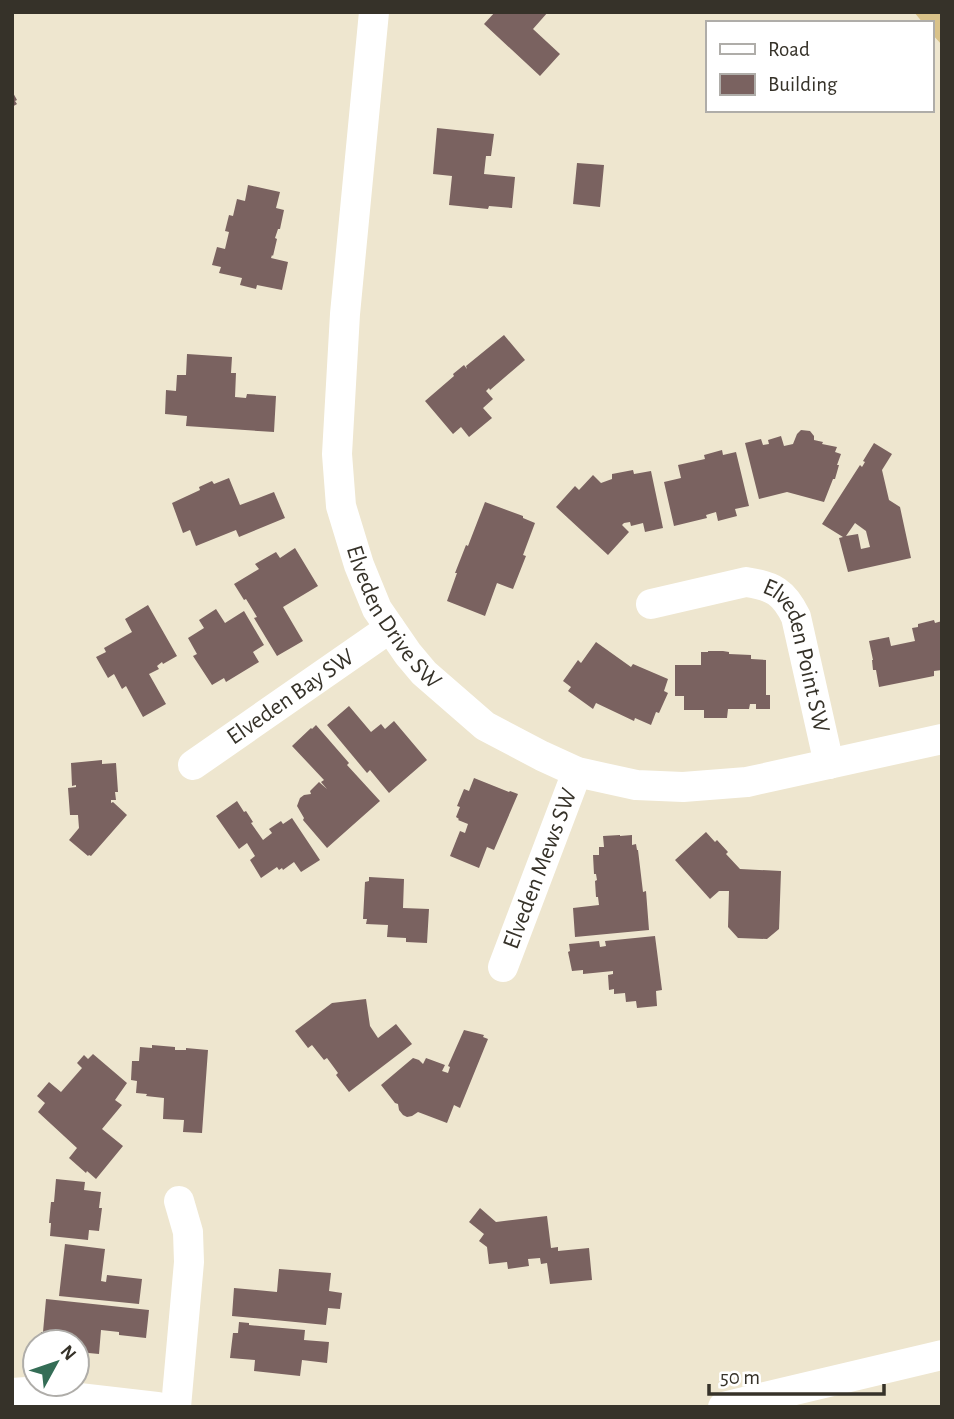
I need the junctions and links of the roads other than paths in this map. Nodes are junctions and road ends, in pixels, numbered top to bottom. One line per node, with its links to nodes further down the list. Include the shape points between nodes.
1 (374, 12): 3 (street, Elveden Drive SW, via 345,314 337,454 348,532 377,609)
2 (650, 604): 5 (street, Elveden Point SW, via 746,582 780,593 796,617)
3 (390, 628): 6 (street, Elveden Bay SW); 7 (street, Elveden Drive SW, via 424,673 485,726)
4 (942, 739): 5 (street, Elveden Drive SW)
5 (829, 764): 7 (street, Elveden Drive SW, via 747,782 683,787 636,785)
6 (193, 765)
7 (577, 772): 8 (street, Elveden Mews SW)
8 (503, 967)
9 (179, 1201): 13 (street, via 188,1231 190,1262)
10 (942, 1355): 14 (street)
11 (12, 1393): 12 (street)
12 (158, 1407)
13 (176, 1407)
14 (723, 1407)

